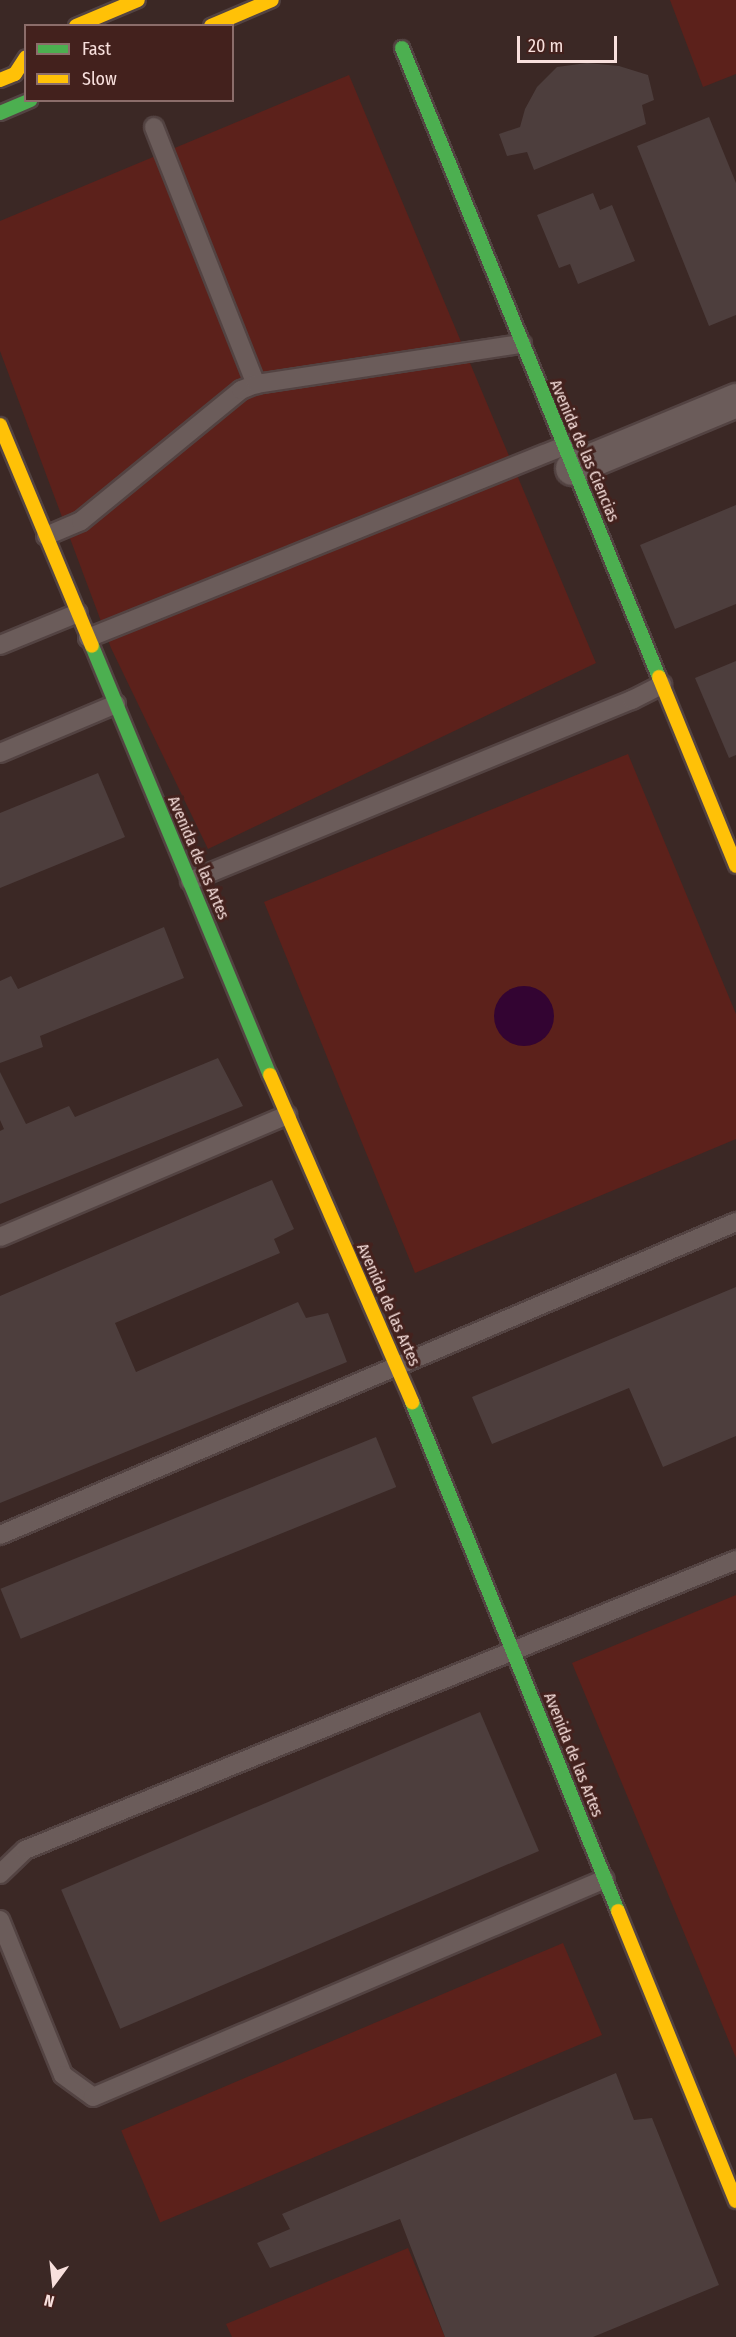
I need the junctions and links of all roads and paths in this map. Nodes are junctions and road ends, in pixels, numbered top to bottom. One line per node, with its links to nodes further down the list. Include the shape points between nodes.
1 (138, 0): 3 (street)
2 (273, 0): 4 (street)
3 (81, 24)
4 (216, 24)
5 (24, 47): 7 (street)
6 (402, 48): 13 (street, Avenida de las Ciencias)
7 (9, 54)
8 (24, 60): 9 (street, via 15,74)
9 (0, 80)
10 (25, 102): 11 (street)
11 (0, 113)
12 (154, 127): 14 (lane)
13 (522, 344): 14 (lane); 17 (street, Avenida de las Ciencias)
14 (256, 384): 18 (lane, via 241,390 81,521)
15 (736, 400): 17 (street)
16 (0, 425): 18 (street, Avenida de las Artes)
17 (568, 457): 20 (lane); 22 (street, Avenida de las Ciencias)
18 (46, 536): 19 (street, Avenida de las Artes)
19 (78, 613): 20 (street, Avenida de las Artes); 21 (lane)
20 (88, 638): 23 (street, Avenida de las Artes)
21 (0, 645)
22 (662, 685): 25 (street, Avenida de las Ciencias); 26 (lane)
23 (116, 704): 24 (lane); 26 (street, Avenida de las Artes)
24 (0, 753)
25 (736, 866)
26 (190, 881): 27 (street, Avenida de las Artes)
27 (287, 1115): 29 (lane); 30 (street, Avenida de las Artes)
28 (736, 1222): 30 (lane)
29 (0, 1237)
30 (397, 1365): 31 (lane); 33 (street, Avenida de las Artes)
31 (0, 1536)
32 (736, 1560): 33 (lane)
33 (513, 1652): 34 (lane, via 25,1850); 35 (street, Avenida de las Artes)
34 (0, 1874)
35 (605, 1879): 36 (lane, via 93,2097 63,2075); 37 (street, Avenida de las Artes)
36 (0, 1920)
37 (736, 2201)

